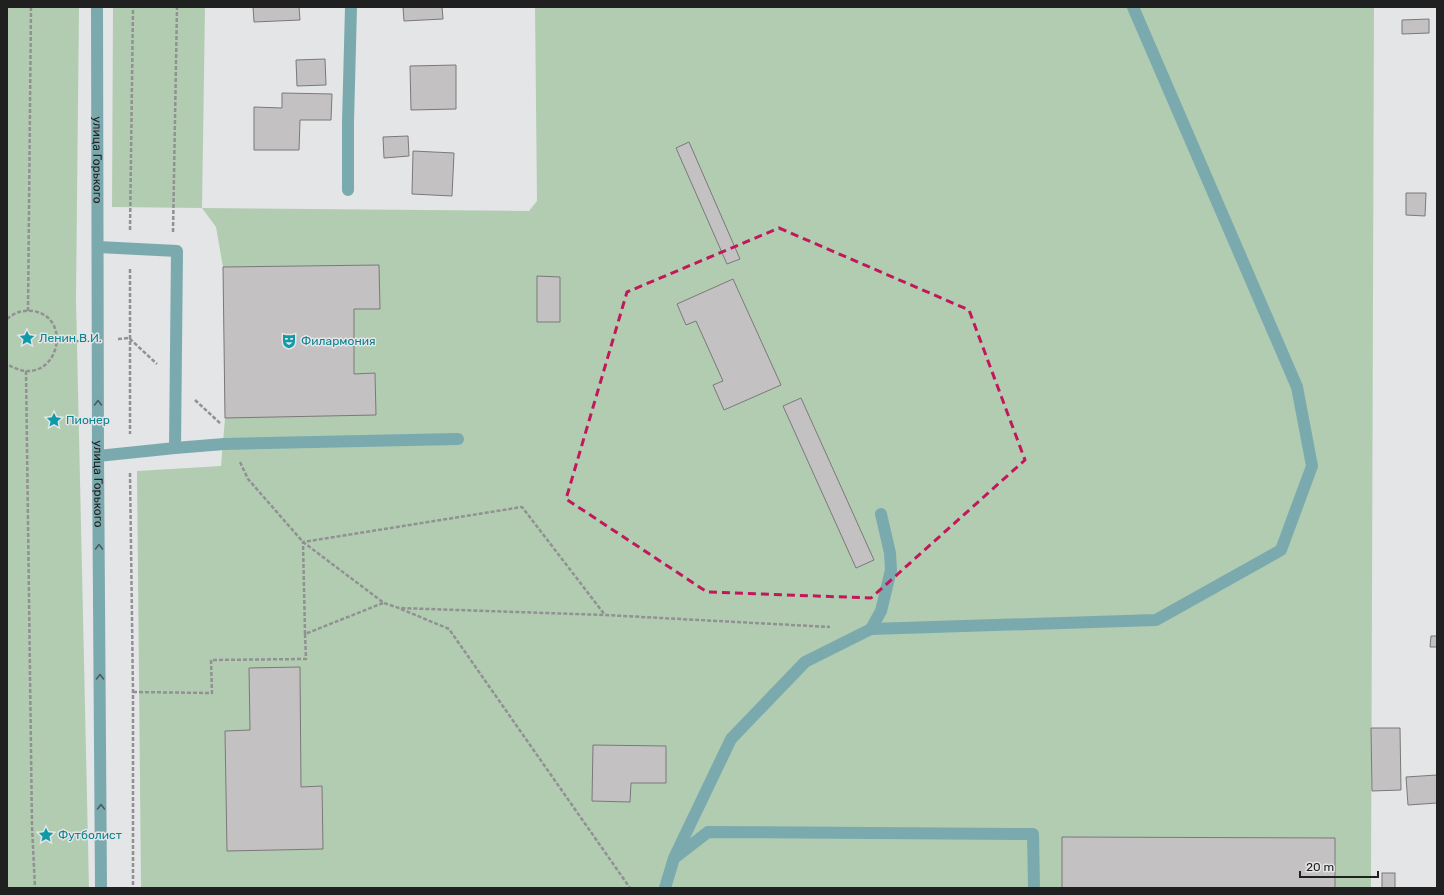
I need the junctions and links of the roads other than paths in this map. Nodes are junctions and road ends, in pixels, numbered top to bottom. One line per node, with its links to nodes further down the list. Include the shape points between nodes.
1 (97, 7): 5 (street, улица Горького)
2 (351, 7): 4 (street)
3 (1133, 7): 10 (street, via 1297,387 1312,466 1281,550 1156,620)
4 (348, 190)
5 (98, 247): 7 (street, via 177,251); 8 (street, улица Горького, one-way to 5)
6 (458, 439): 7 (street, via 232,444)
7 (175, 448): 8 (street)
8 (98, 456): 12 (street, улица Горького, one-way to 8)
9 (881, 514): 10 (street, via 890,553 891,570 881,611)
10 (871, 628): 11 (street, via 805,662 731,739)
11 (674, 858): 13 (street); 14 (street, via 708,832 1033,834)
12 (101, 888)
13 (664, 888)
14 (1034, 888)

